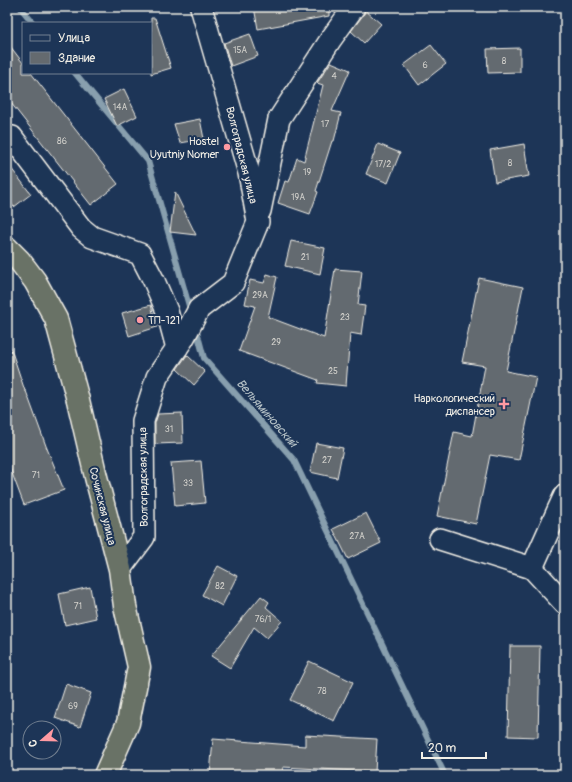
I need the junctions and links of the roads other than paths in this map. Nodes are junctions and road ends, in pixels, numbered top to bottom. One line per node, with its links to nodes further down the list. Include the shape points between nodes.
1 (201, 7): 4 (street, Волгоградская улица, via 249,173)
2 (354, 7): 4 (street, via 279,119)
3 (12, 137): 6 (street, via 81,228 92,237 140,254)
4 (258, 222): 6 (street, Волгоградская улица, via 233,283 199,309)
5 (7, 248): 10 (highway, Сочинская улица, via 35,281 56,319)
6 (180, 343): 10 (street, Волгоградская улица, via 157,377 143,421 144,537)
7 (565, 496): 9 (street)
8 (440, 539): 9 (street)
9 (532, 568): 11 (street)
10 (120, 569): 12 (highway, Сочинская улица, via 125,606 139,667 128,723)
11 (565, 604)
12 (105, 775)

